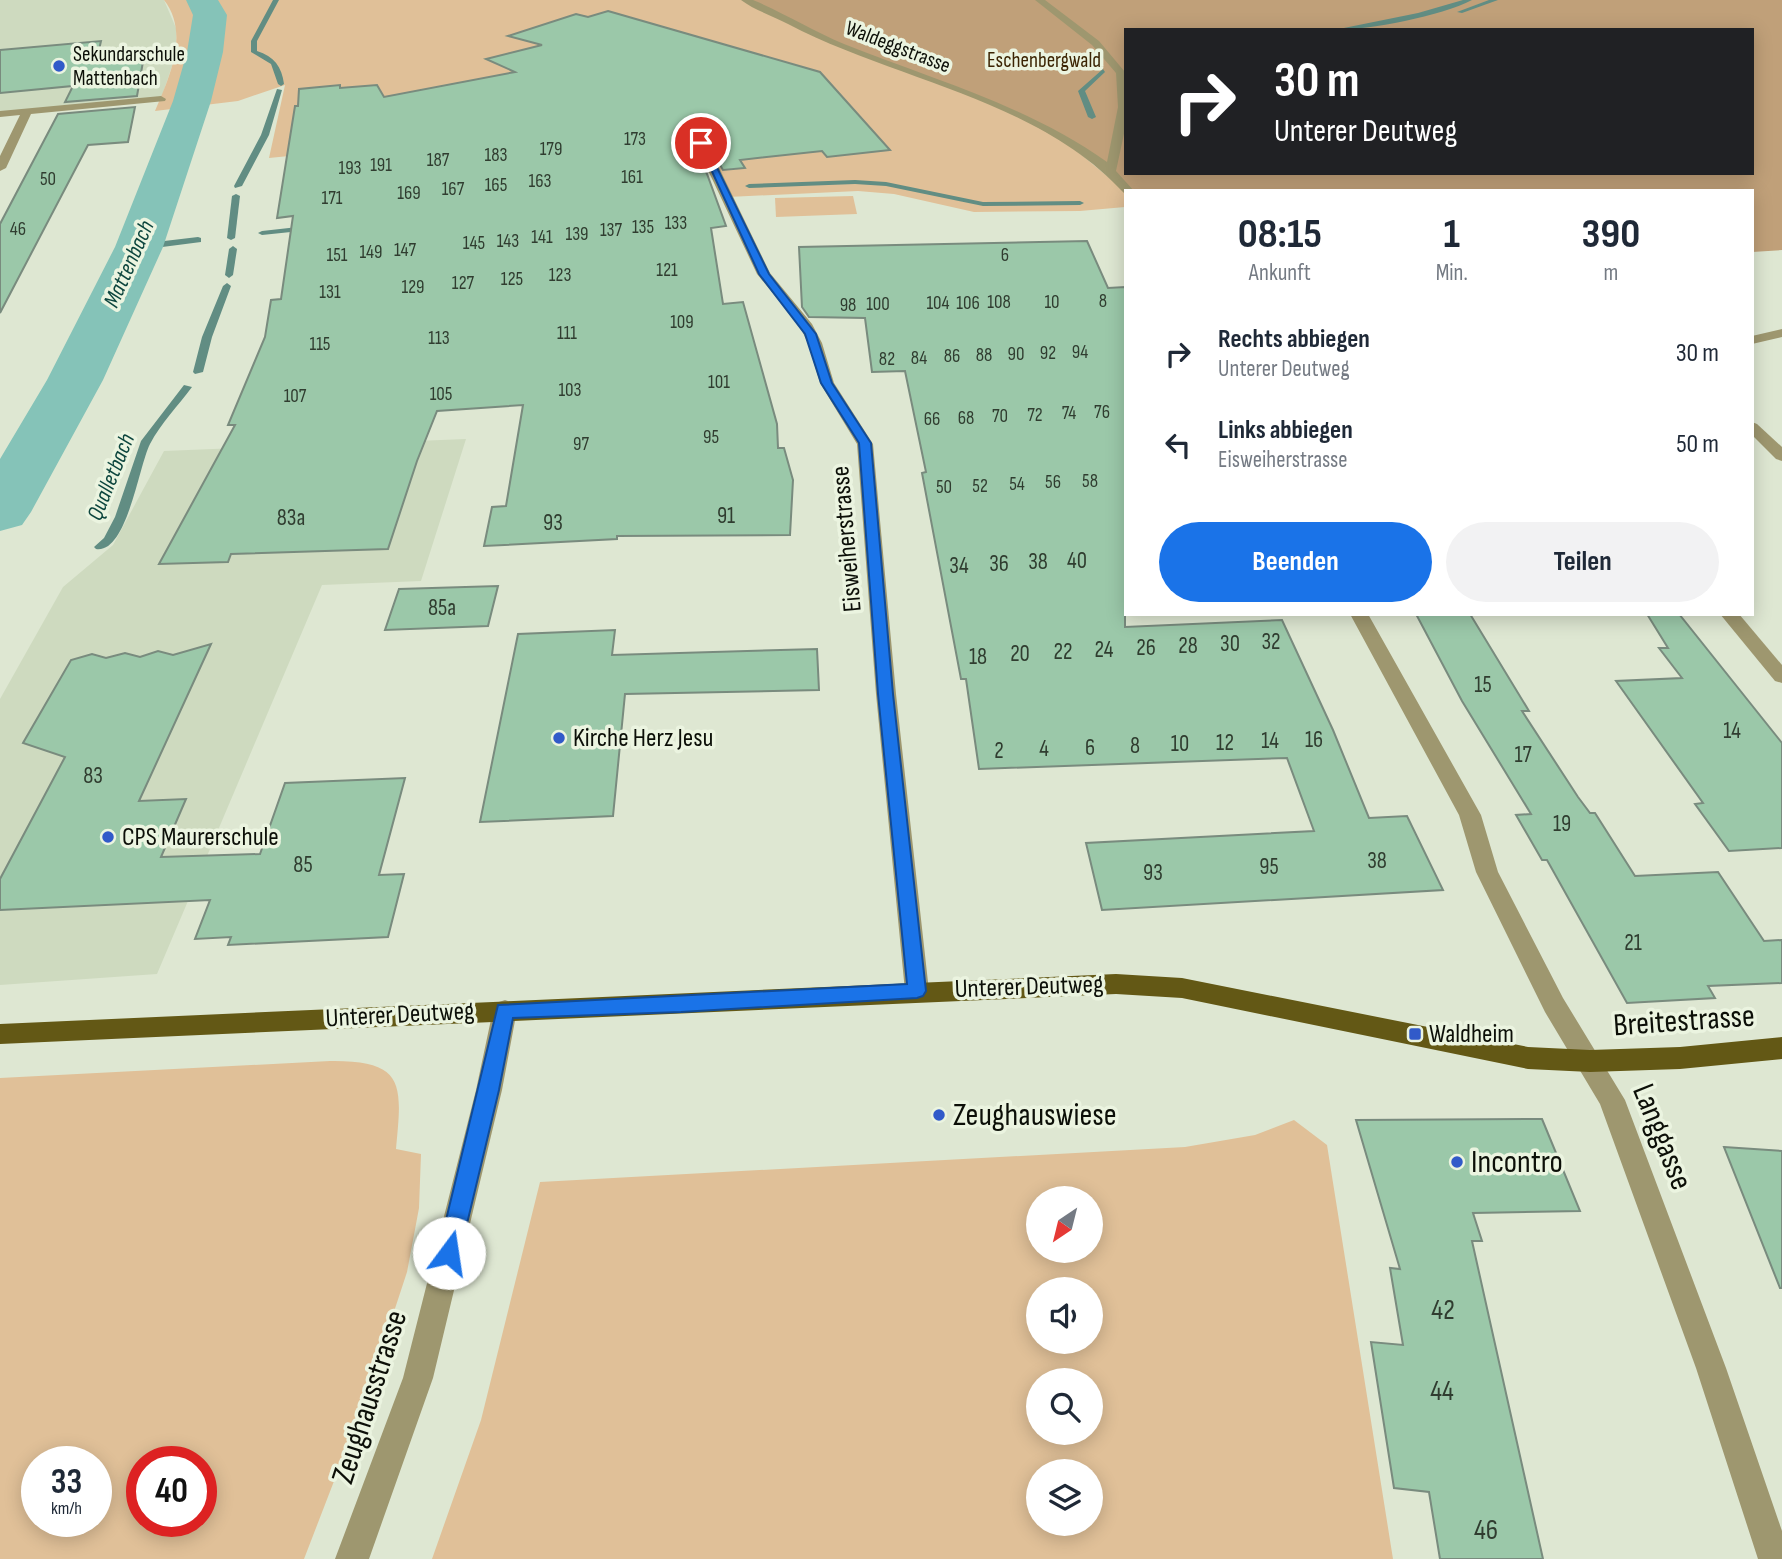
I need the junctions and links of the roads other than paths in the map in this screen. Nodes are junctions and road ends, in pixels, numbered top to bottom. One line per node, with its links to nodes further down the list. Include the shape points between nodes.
1 (745, 0): 8 (street, Waldeggstrasse, via 838,45 1030,120)
2 (1039, 0): 8 (street, via 1092,42 1122,77 1120,138)
3 (161, 99): 4 (street)
4 (27, 111): 5 (street); 7 (street)
5 (0, 114)
6 (691, 129): 17 (street, Eisweiherstrasse, via 764,274 810,334 827,383 865,443)
7 (0, 168)
8 (1110, 171): 9 (street)
9 (1126, 189)
10 (1782, 333): 11 (street)
11 (1754, 340)
12 (1754, 429): 13 (street)
13 (1782, 456)
14 (1360, 616): 21 (street, Langgasse, via 1469,815 1487,872 1555,1005)
15 (1731, 616): 16 (street)
16 (1782, 677)
17 (917, 991): 18 (main road, Unterer Deutweg); 21 (main road, Unterer Deutweg, via 1116,984 1182,988 1528,1058)
18 (505, 1010): 19 (main road, Unterer Deutweg); 22 (street, Zeughausstrasse, via 418,1378)
19 (0, 1034)
20 (1782, 1048): 21 (main road, Breitestrasse)
21 (1590, 1061): 23 (street, Langgasse, via 1612,1100 1648,1194)
22 (352, 1559)
23 (1775, 1559)

